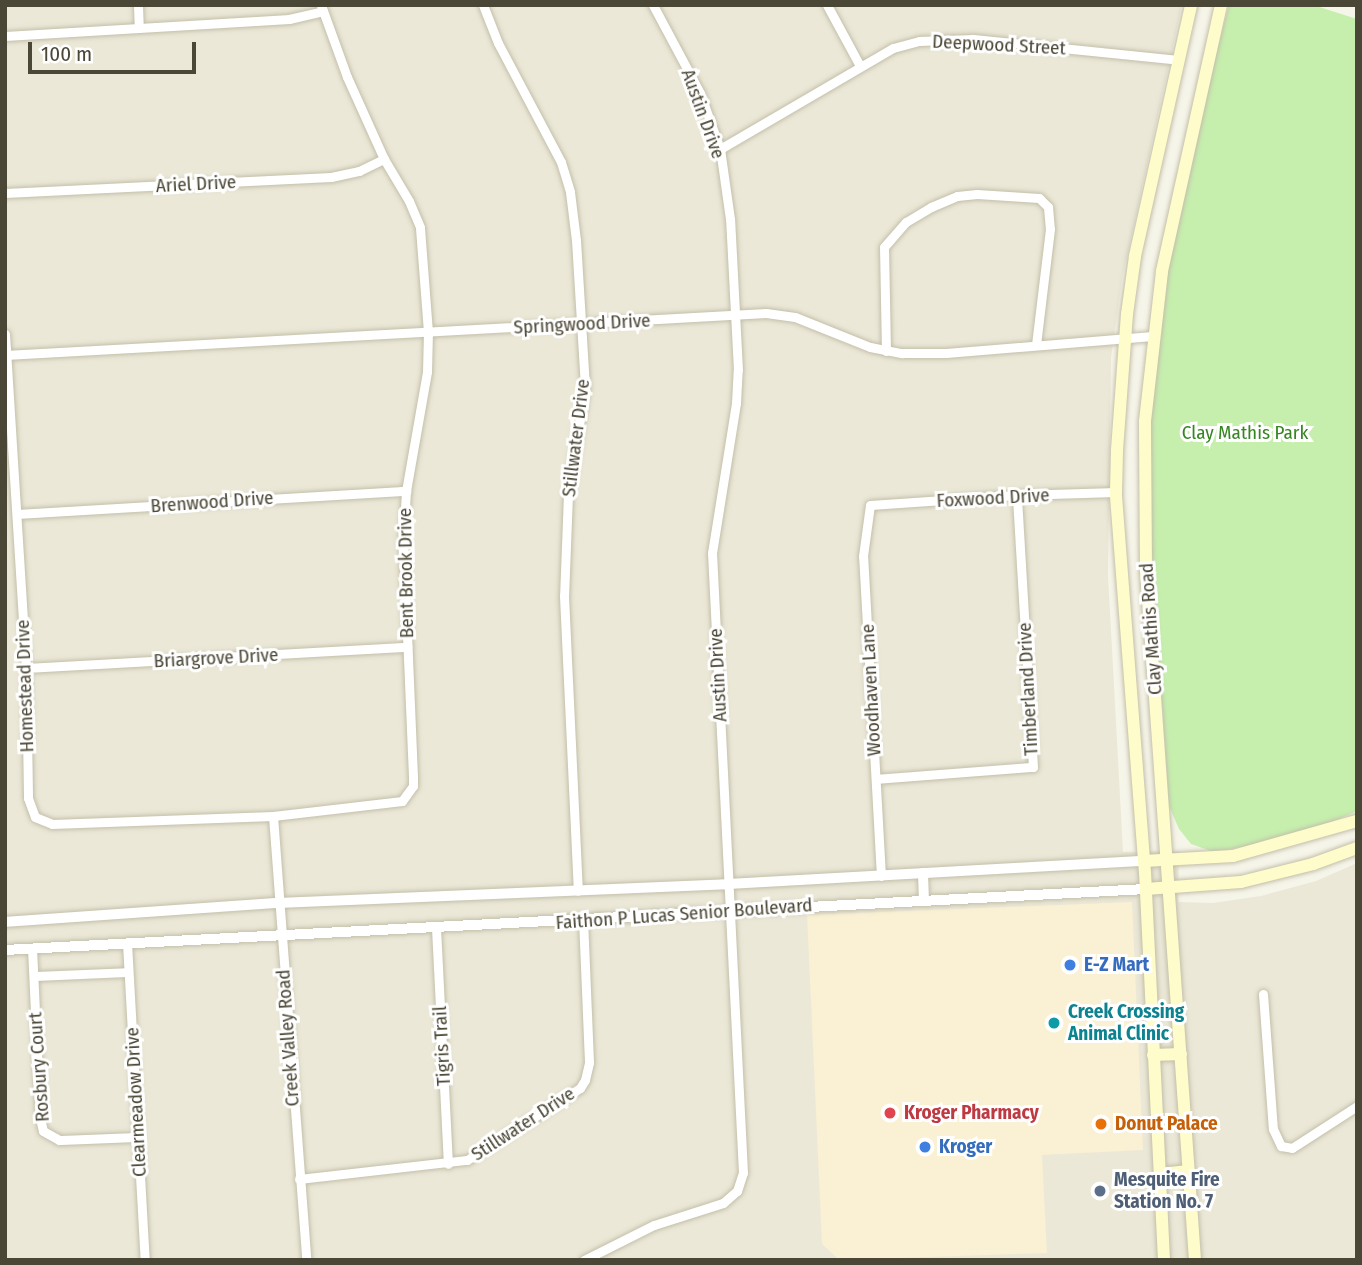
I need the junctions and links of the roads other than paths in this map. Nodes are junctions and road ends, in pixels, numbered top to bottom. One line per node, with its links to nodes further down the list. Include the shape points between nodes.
1 (138, 5): 8 (street)
2 (483, 5): 16 (street, Stillwater Drive, via 561,162 570,192)
3 (653, 5): 12 (street, Austin Drive, via 700,93)
4 (827, 5): 11 (street)
5 (1191, 5): 10 (main road, Clay Mathis Road)
6 (1221, 5): 19 (main road, Clay Mathis Road, via 1175,202)
7 (322, 8): 8 (street, via 289,19); 13 (street, Bent Brook Drive)
8 (139, 28): 9 (street)
9 (5, 36)
10 (1180, 60): 11 (street, Deepwood Street, via 973,39 919,41 893,48); 20 (main road, Clay Mathis Road, via 1135,256)
11 (860, 66): 12 (street, Deepwood Street)
12 (720, 149): 15 (street, Austin Drive, via 730,219)
13 (384, 159): 14 (street, Ariel Drive, via 331,177); 17 (street, Bent Brook Drive, via 420,227)
14 (5, 193)
15 (735, 316): 16 (street, Springwood Drive); 22 (street, Springwood Drive, via 766,313 795,317); 40 (street, Austin Drive, via 736,403 712,553)
16 (583, 324): 17 (street, Springwood Drive); 43 (street, Stillwater Drive, via 585,388 568,494 564,596)
17 (428, 332): 23 (street, Springwood Drive); 24 (street, Bent Brook Drive, via 427,372)
18 (5, 334): 23 (street, Homestead Drive)
19 (1152, 336): 20 (street, Springwood Drive); 36 (main road, Clay Mathis Road, via 1144,421 1146,572)
20 (1126, 337): 21 (street, Springwood Drive); 25 (main road, Clay Mathis Road)
21 (1036, 344): 22 (street, Springwood Drive, via 946,353); 22 (street, via 1050,229 1048,207 1039,198 977,194 931,206 906,222 884,247)
22 (886, 351)
23 (6, 355): 28 (street, Homestead Drive)
24 (406, 491): 28 (street, Brenwood Drive); 29 (street, Bent Brook Drive)
25 (1116, 492): 26 (street, Foxwood Drive); 37 (main road, Clay Mathis Road)
26 (1017, 495): 27 (street, Foxwood Drive); 31 (street, Timberland Drive, via 1033,767)
27 (870, 505): 31 (street, Woodhaven Lane, via 863,556)
28 (17, 514): 30 (street, Homestead Drive)
29 (407, 648): 30 (street, Briargrove Drive); 32 (street, Bent Brook Drive, via 413,777 409,794 394,805)
30 (26, 668): 34 (street, Homestead Drive, via 28,799 32,812)
31 (876, 779): 39 (street, Woodhaven Lane)
32 (273, 816): 34 (street, Bent Brook Drive); 45 (street, Creek Valley Road)
33 (1357, 821): 36 (main road, Faithon P Lucas Senior Boulevard, via 1233,856)
34 (43, 822)
35 (1357, 848): 41 (main road, Faithon P Lucas Senior Boulevard, via 1269,876)
36 (1167, 860): 37 (main road, Faithon P Lucas Senior Boulevard); 41 (main road, Clay Mathis Road)
37 (1144, 862): 38 (street, Faithon P Lucas Senior Boulevard); 42 (main road, Clay Mathis Road)
38 (923, 873): 39 (street, Faithon P Lucas Senior Boulevard); 44 (street)
39 (881, 876): 40 (street, Faithon P Lucas Senior Boulevard)
40 (728, 884): 43 (street, Faithon P Lucas Senior Boulevard); 46 (street, Austin Drive)
41 (1169, 888): 42 (main road, Faithon P Lucas Senior Boulevard); 57 (main road, Clay Mathis Road)
42 (1146, 889): 44 (street, Faithon P Lucas Senior Boulevard); 58 (main road, Clay Mathis Road)
43 (578, 891): 45 (street, Faithon P Lucas Senior Boulevard)
44 (924, 900): 46 (street, Faithon P Lucas Senior Boulevard)
45 (277, 903): 48 (street, Faithon P Lucas Senior Boulevard); 50 (street, Creek Valley Road)
46 (729, 911): 47 (street, Faithon P Lucas Senior Boulevard); 67 (street, Austin Drive, via 742,1181 723,1203 654,1224)
47 (583, 921): 49 (street, Faithon P Lucas Senior Boulevard); 61 (street, Stillwater Drive, via 589,1062 585,1080 569,1096 475,1156)
48 (5, 922)
49 (436, 928): 50 (street, Faithon P Lucas Senior Boulevard); 61 (street, Tigris Trail)
50 (280, 933): 51 (street, Faithon P Lucas Senior Boulevard); 64 (street, Creek Valley Road)
51 (127, 943): 52 (street, Faithon P Lucas Senior Boulevard); 54 (street, Clearmeadow Drive)
52 (32, 948): 53 (street, Faithon P Lucas Senior Boulevard); 55 (street, Rosbury Court)
53 (5, 950)
54 (128, 971): 55 (street); 60 (street, Clearmeadow Drive)
55 (34, 976): 60 (street, Rosbury Court, via 43,1131 59,1140)
56 (1264, 994): 59 (street, via 1273,1129 1281,1146 1292,1147)
57 (1181, 1054): 58 (main road); 62 (main road, Clay Mathis Road)
58 (1153, 1055): 63 (main road, Clay Mathis Road)
59 (1357, 1106)
60 (138, 1136): 65 (street, Clearmeadow Drive)
61 (448, 1164): 64 (street, Stillwater Drive)
62 (1189, 1171): 63 (main road); 69 (main road, Clay Mathis Road)
63 (1160, 1174): 68 (main road, Clay Mathis Road)
64 (299, 1179): 66 (street, Creek Valley Road)
65 (145, 1260)
66 (306, 1260)
67 (584, 1260)
68 (1164, 1260)
69 (1195, 1260)

